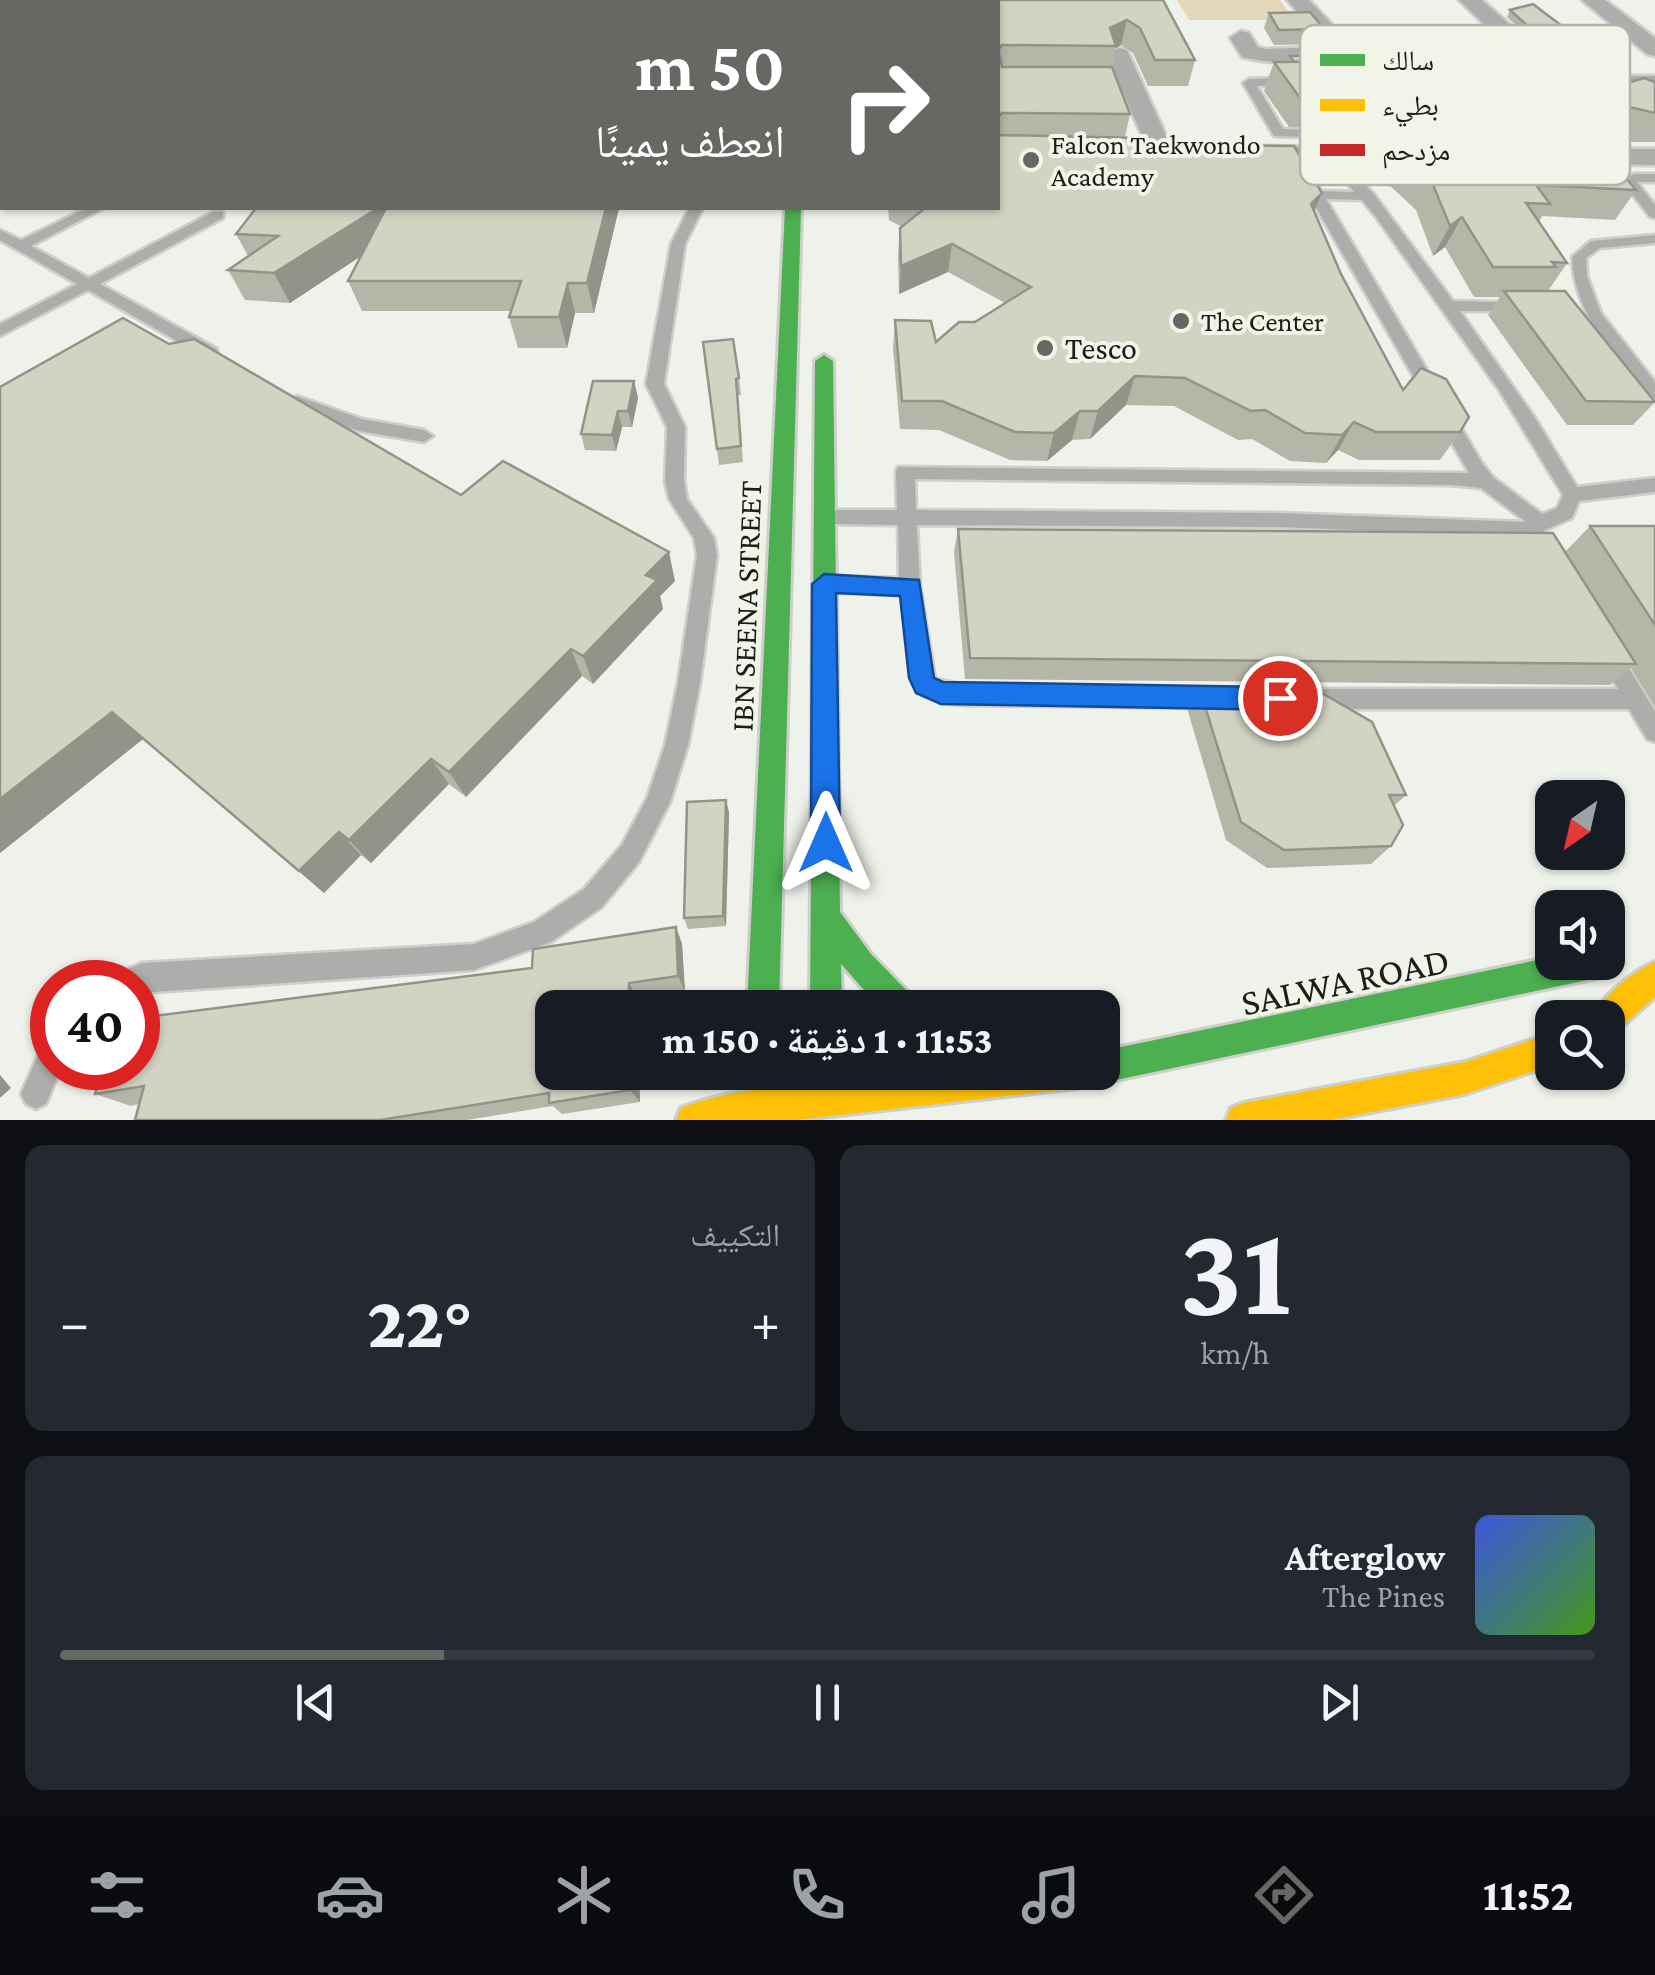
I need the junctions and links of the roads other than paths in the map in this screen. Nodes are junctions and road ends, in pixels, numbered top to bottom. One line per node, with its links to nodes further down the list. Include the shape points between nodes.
1 (1296, 0): 4 (street)
2 (1469, 0): 5 (street)
3 (1592, 0): 6 (street)
4 (1319, 25)
5 (1498, 25)
6 (1625, 25)
7 (1630, 29): 9 (street)
8 (1241, 38): 11 (street, via 1250,52)
9 (1655, 48)
10 (1120, 54): 14 (street)
11 (1300, 55)
12 (1300, 81): 15 (lane, via 1248,84 1283,135)
13 (1000, 82): 14 (street)
14 (1132, 83): 16 (street, via 1170,153)
15 (1300, 135)
16 (1124, 153)
17 (1218, 154): 18 (street)
18 (1293, 155): 19 (street); 22 (lane)
19 (1300, 155)
20 (1630, 157): 21 (street)
21 (1655, 157)
22 (1300, 167)
23 (1655, 178): 24 (lane)
24 (1630, 181)
25 (1630, 183): 34 (lane)
26 (1311, 185): 28 (lane)
27 (1356, 185): 29 (lane)
28 (1316, 194): 29 (lane); 49 (lane)
29 (1368, 196): 39 (lane)
30 (73, 210): 37 (lane)
31 (91, 210): 37 (lane)
32 (695, 210): 64 (lane, via 678,244 655,384 677,433 678,498 704,535 707,555 682,735 626,862 576,913 510,948 474,957)
33 (793, 210): 67 (street, IBN SEENA STREET)
34 (1654, 212)
35 (218, 215): 38 (lane)
36 (1655, 239): 42 (lane, via 1596,244 1580,257 1578,277)
37 (10, 240): 38 (lane)
38 (91, 284): 43 (lane); 45 (lane)
39 (1449, 306): 40 (lane); 51 (lane)
40 (1548, 306)
41 (1568, 306): 42 (lane)
42 (1588, 306): 46 (lane)
43 (0, 331)
44 (824, 343): 52 (street)
45 (222, 359)
46 (1655, 393)
47 (287, 396): 48 (lane, via 360,425)
48 (424, 436)
49 (1486, 482): 53 (lane, via 910,472 903,476); 54 (lane)
50 (1655, 485): 51 (lane)
51 (1572, 495): 54 (lane, via 1566,513)
52 (822, 516): 53 (lane); 56 (street)
53 (906, 519): 54 (lane); 57 (lane)
54 (1536, 526): 55 (lane)
55 (1563, 581)
56 (824, 584): 57 (lane); 63 (street)
57 (910, 587): 59 (lane, via 922,678 932,690)
58 (1594, 632): 61 (lane)
59 (1245, 698)
60 (1280, 698): 61 (lane)
61 (1636, 699): 62 (lane)
62 (1655, 732)
63 (826, 917): 68 (street); 69 (street)
64 (160, 976)
65 (1535, 977): 72 (street, SALWA ROAD)
66 (1655, 978): 70 (street)
67 (764, 990)
68 (826, 990)
69 (881, 990)
70 (1625, 1004)
71 (1535, 1055): 79 (street, via 1465,1078)
72 (1120, 1063)
73 (38, 1090): 75 (lane)
74 (970, 1090): 77 (street)
75 (36, 1094)
76 (756, 1106): 77 (street); 78 (street)
77 (821, 1114)
78 (693, 1120)
79 (1243, 1120)

